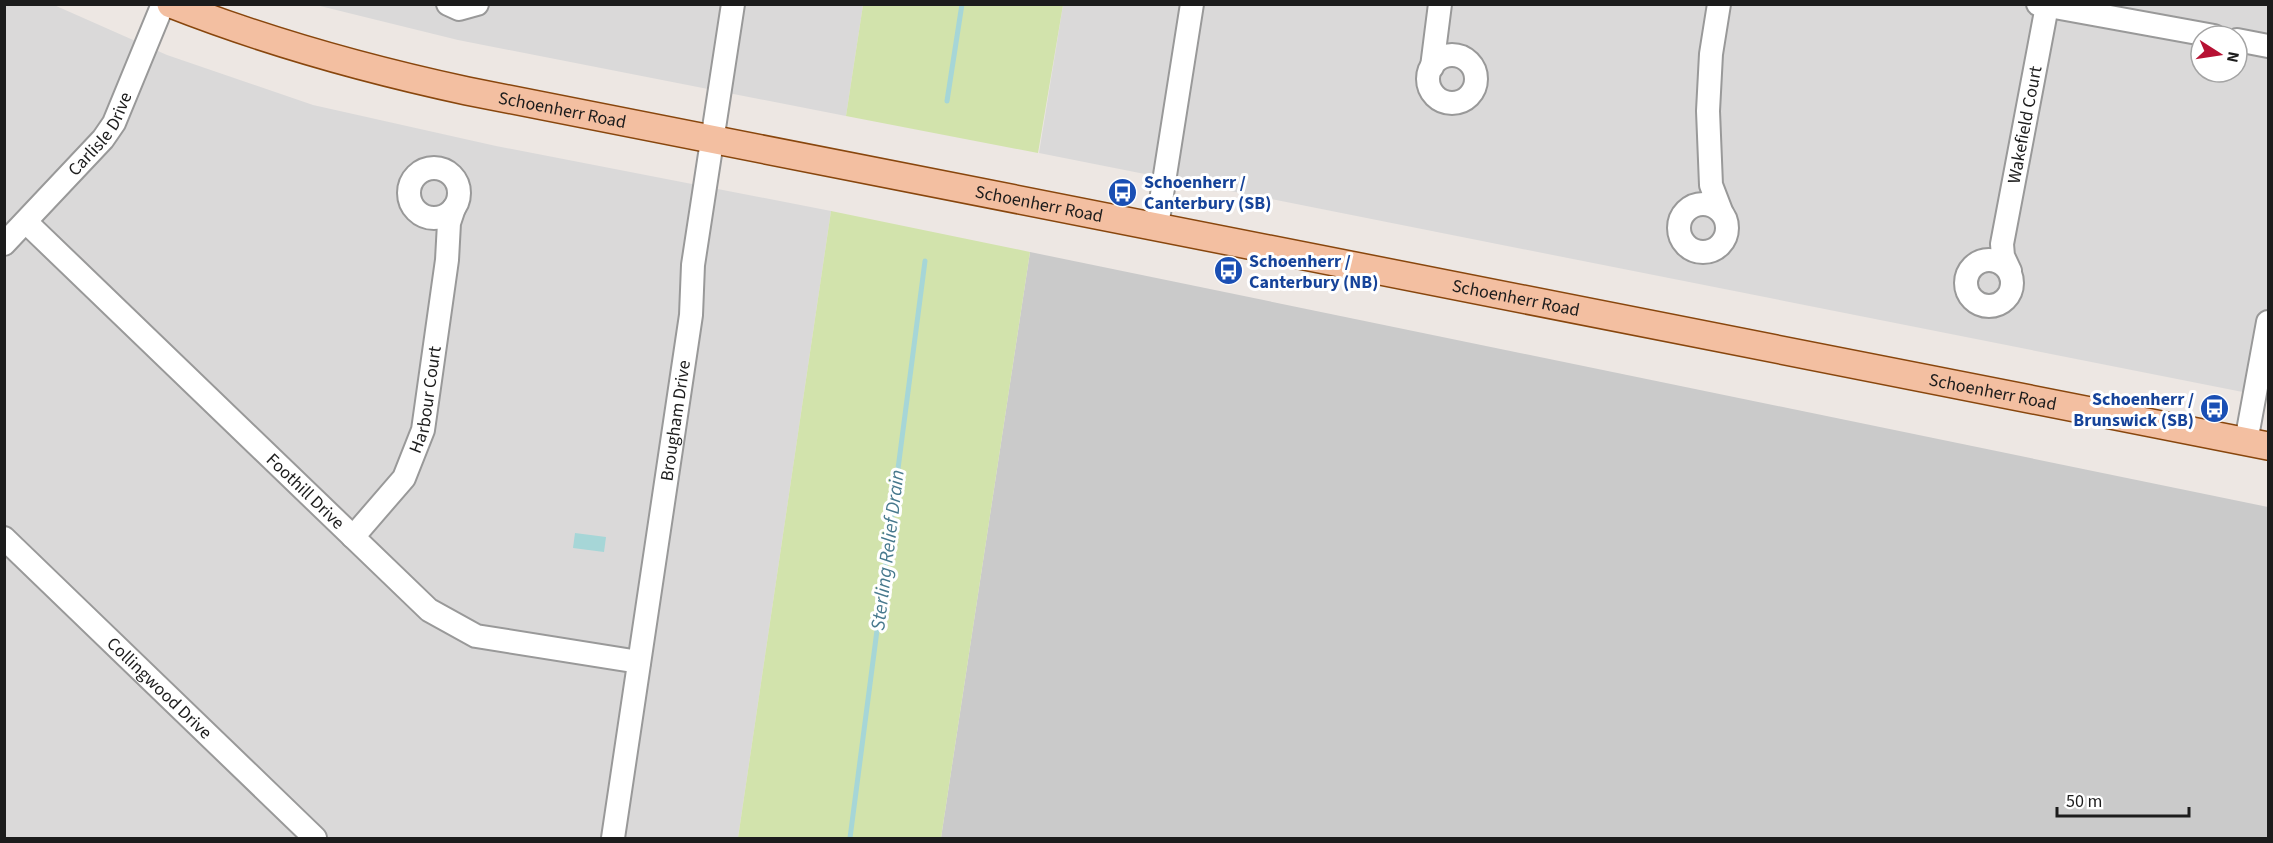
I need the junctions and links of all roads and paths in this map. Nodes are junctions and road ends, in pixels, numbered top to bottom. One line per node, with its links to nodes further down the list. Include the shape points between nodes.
1 (163, 4): 22 (street, Carlisle Drive, via 114,123)
2 (171, 4): 16 (main road, Schoenherr Road, via 239,31 352,65)
3 (448, 4): 4 (street, via 459,9)
4 (477, 4)
5 (734, 4): 16 (street, Brougham Drive)
6 (1192, 4): 23 (street)
7 (1440, 4): 11 (street)
8 (1719, 4): 17 (street, via 1708,85)
9 (2043, 5): 10 (street); 25 (street, Wakefield Court)
10 (2189, 31)
11 (1436, 36): 14 (street); 15 (street)
12 (2249, 42): 13 (street)
13 (2268, 46)
14 (1458, 56): 15 (street, via 1443,57); 15 (street, via 1471,64 1476,78 1472,92 1460,101 1452,103 1437,97 1429,83)
15 (1432, 68)
16 (713, 138): 23 (main road, Schoenherr Road); 33 (street, Brougham Drive)
17 (1711, 185): 18 (street); 20 (street)
18 (1693, 206): 20 (street, via 1708,204); 20 (street, via 1682,216 1679,231 1686,244 1699,252 1714,250 1724,239 1727,225)
19 (454, 208): 21 (street, via 441,217); 21 (street, Harbour Court, via 459,193 455,178 442,168 425,169 412,180 409,197); 24 (street, Harbour Court)
20 (1721, 211)
21 (425, 216): 24 (street, Harbour Court)
22 (26, 222): 26 (street, Carlisle Drive); 31 (street, Foothill Drive)
23 (1157, 226): 30 (main road, Schoenherr Road)
24 (447, 240): 31 (street, Harbour Court, via 423,430 404,478)
25 (2002, 243): 27 (street, Wakefield Court); 28 (street, Wakefield Court)
26 (4, 244)
27 (1981, 261): 28 (street, via 1998,261); 28 (street, Wakefield Court, via 1966,279 1969,295 1981,305 2005,301 2013,287)
28 (2010, 271)
29 (2268, 322): 30 (street)
30 (2257, 444)
31 (353, 537): 33 (street, Foothill Drive, via 429,610 476,636)
32 (4, 538): 34 (street, Collingwood Drive)
33 (639, 662): 35 (street, Brougham Drive)
34 (315, 838)
35 (613, 838)

